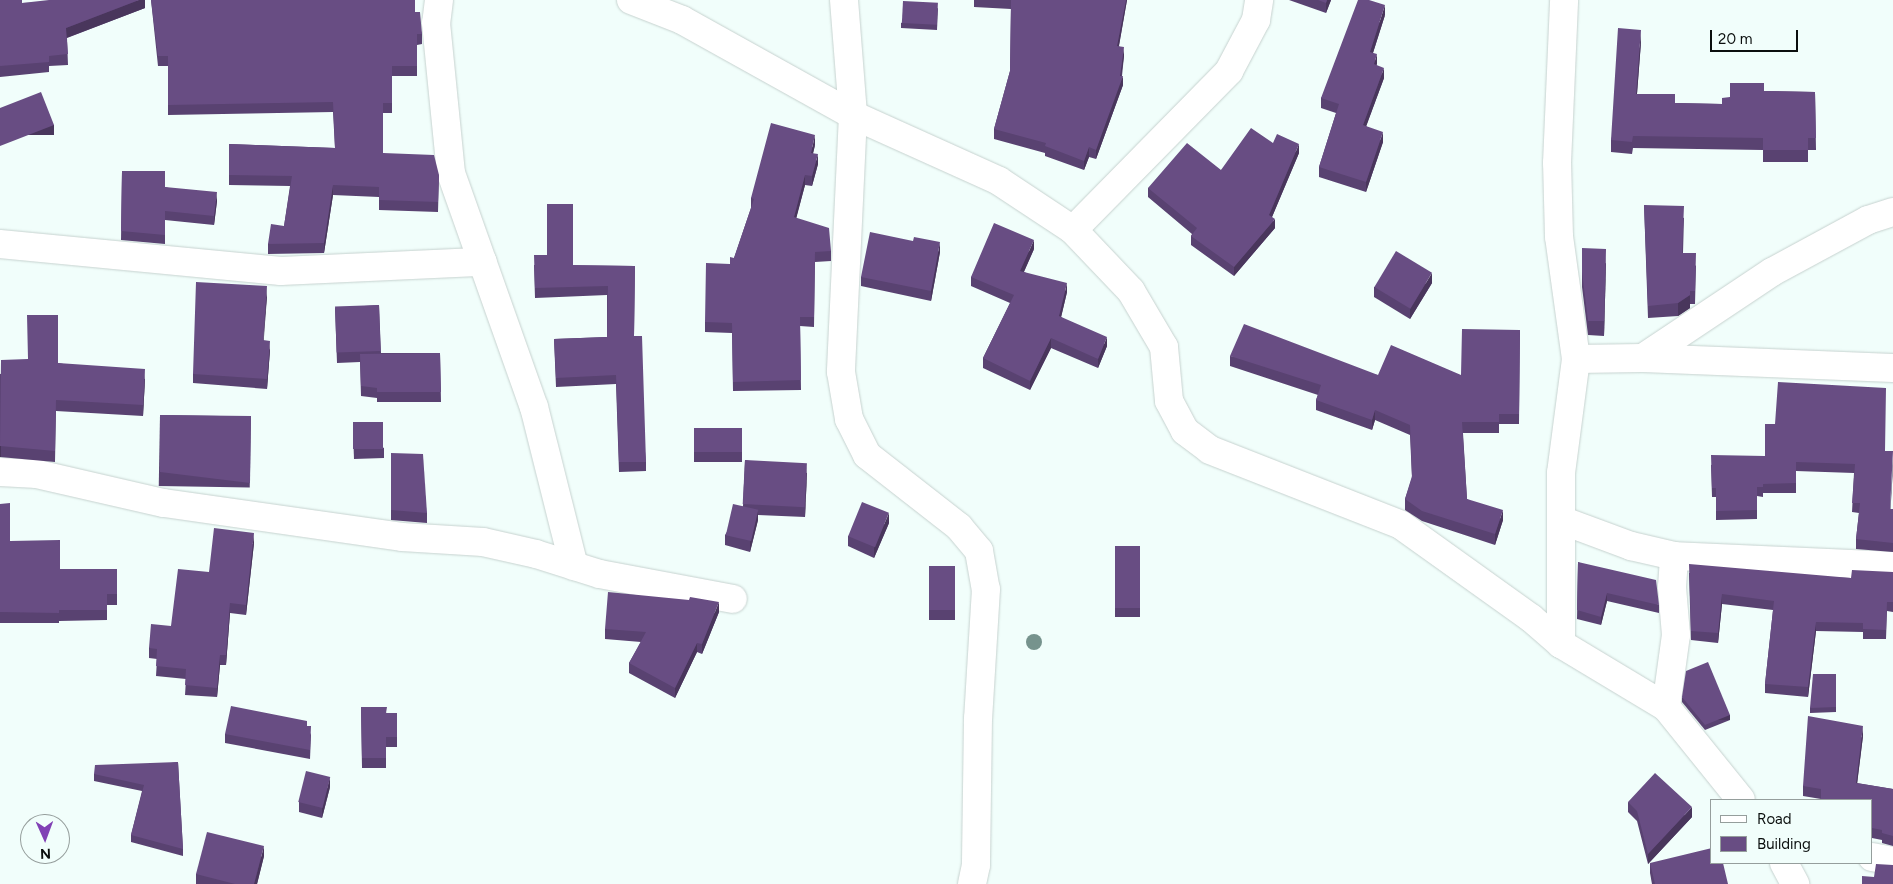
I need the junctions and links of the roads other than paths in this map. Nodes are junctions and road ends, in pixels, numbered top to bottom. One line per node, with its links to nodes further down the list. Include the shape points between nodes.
1 (438, 0): 10 (street, via 436,24 451,173)
2 (631, 0): 6 (street, via 682,20)
3 (844, 0): 6 (street)
4 (1259, 0): 8 (street, via 1256,20 1229,71)
5 (1564, 0): 12 (street, via 1557,163 1559,237)
6 (853, 115): 8 (street, via 999,181); 26 (street, via 841,372 849,419 867,455 959,527 974,545 979,552 986,589 978,718 976,864)
7 (1893, 212): 11 (street, via 1868,220 1772,272)
8 (1072, 230): 20 (street, via 1131,291 1164,347 1170,402 1185,431 1210,450 1400,525 1531,618)
9 (0, 244): 10 (street, via 281,271)
10 (483, 262): 17 (street, via 534,407)
11 (1642, 358): 12 (street); 13 (street)
12 (1576, 359): 15 (street, via 1561,473)
13 (1893, 368)
14 (0, 472): 17 (street, via 37,474 173,504 402,536 483,542)
15 (1561, 520): 16 (street, via 1630,546); 20 (street)
16 (1674, 556): 18 (street); 21 (street, via 1672,587 1676,635)
17 (574, 566): 19 (street, via 600,574)
18 (1893, 566)
19 (733, 599)
20 (1561, 644): 21 (street)
21 (1666, 707): 22 (street)
22 (1740, 799)
23 (1873, 857): 24 (street)
24 (1893, 861)
25 (1785, 864): 27 (street)
26 (972, 884)
27 (1795, 884)

